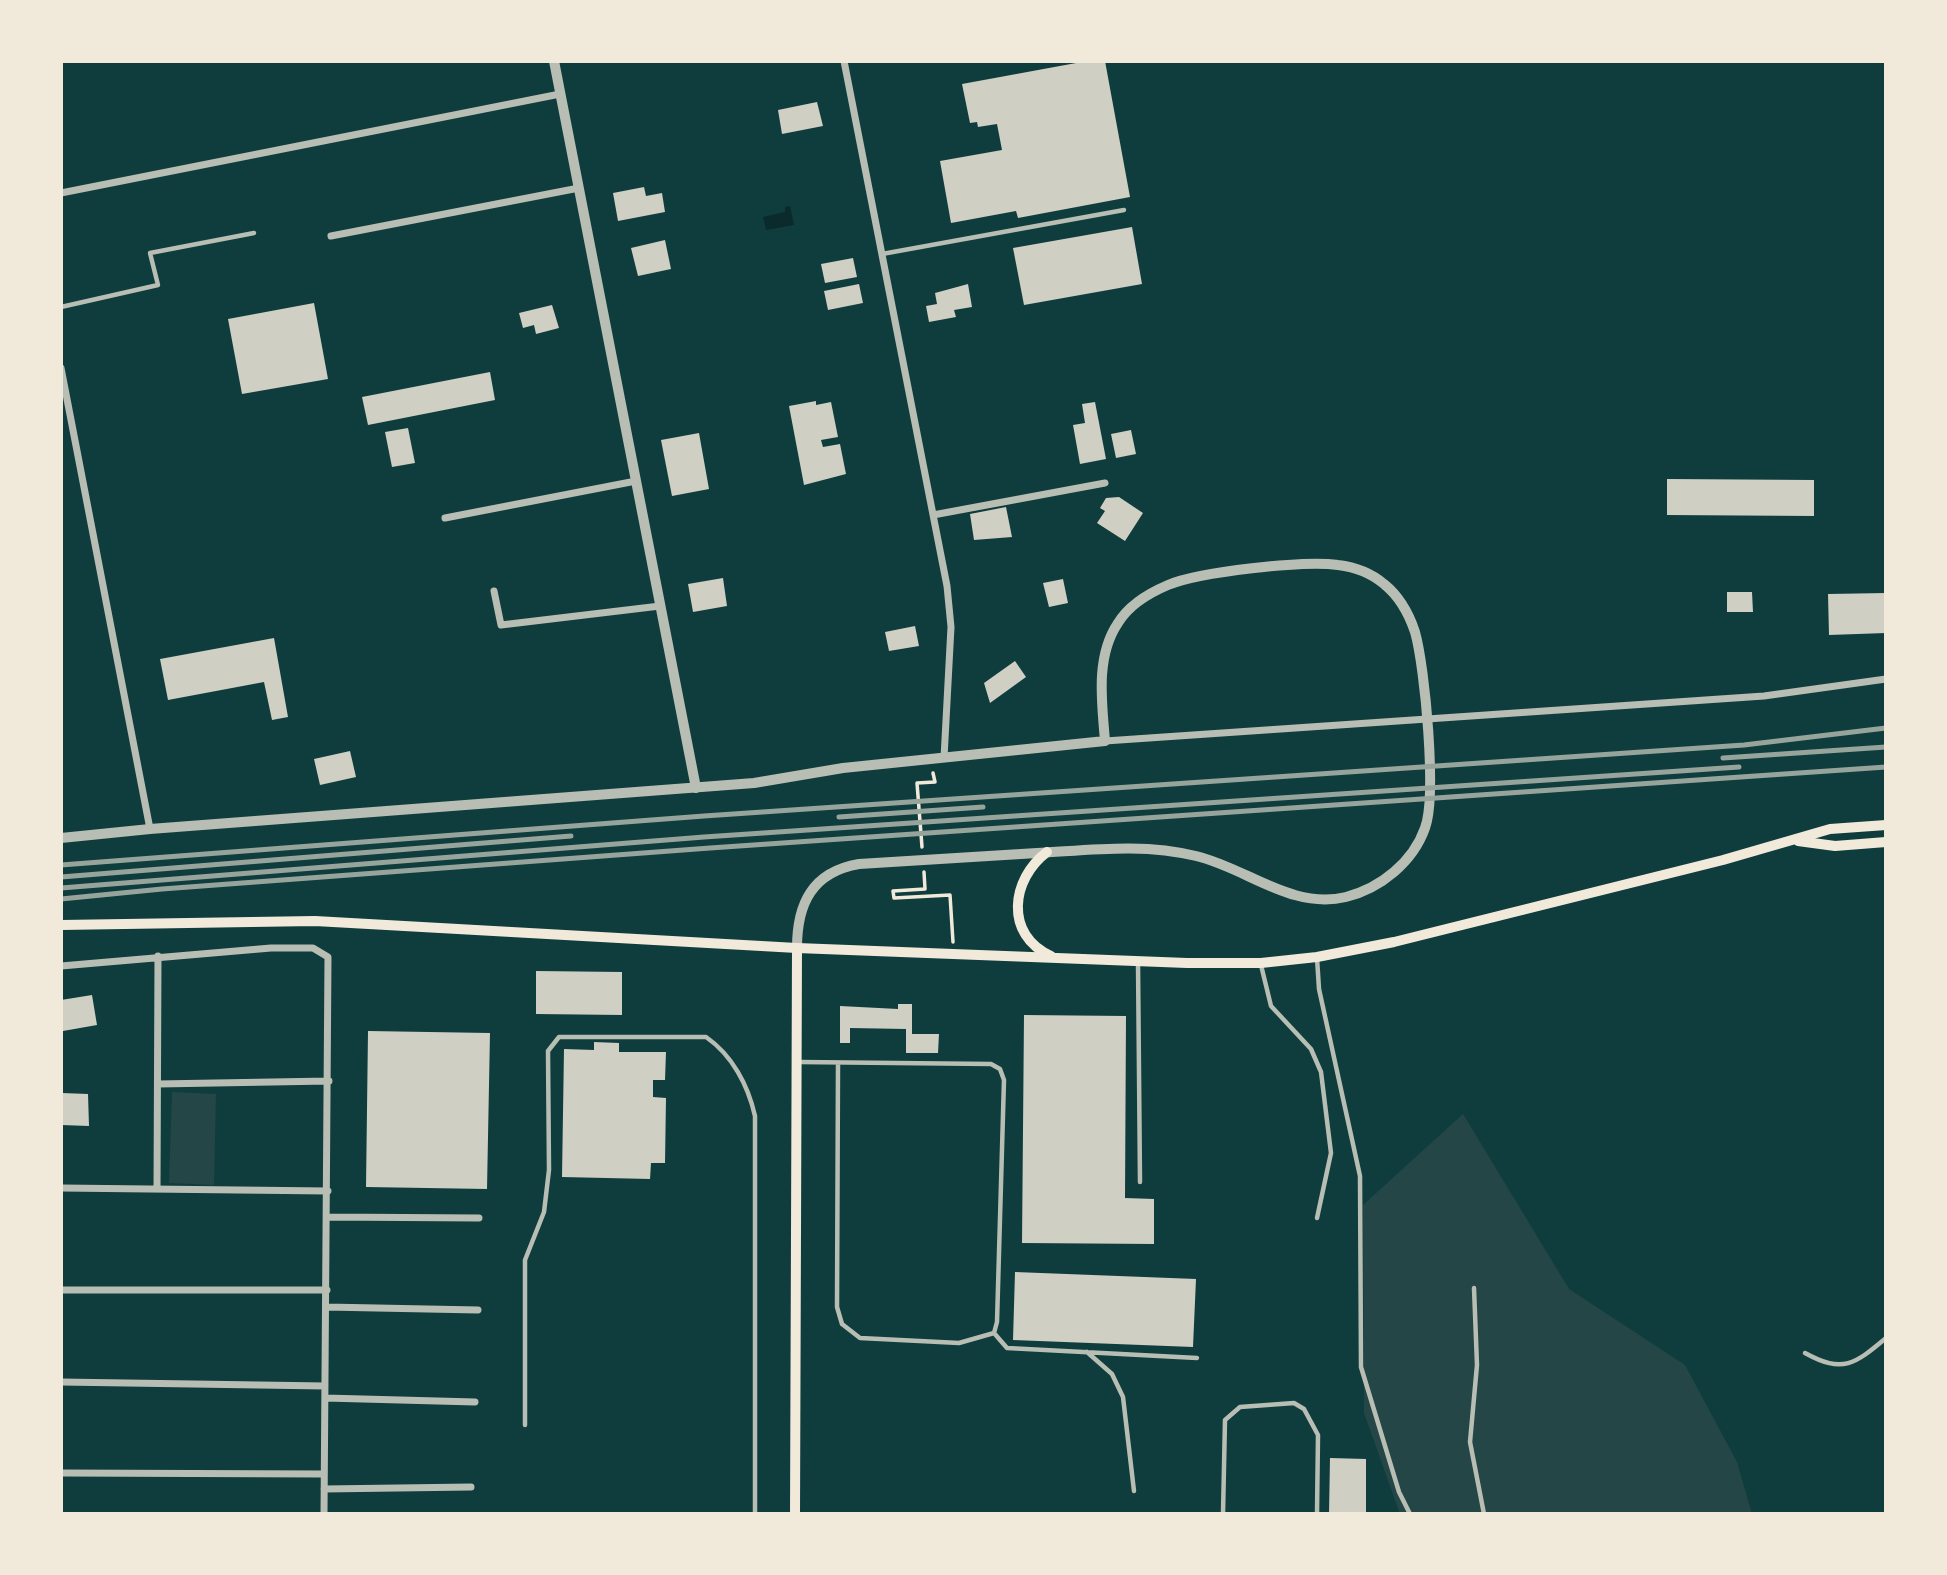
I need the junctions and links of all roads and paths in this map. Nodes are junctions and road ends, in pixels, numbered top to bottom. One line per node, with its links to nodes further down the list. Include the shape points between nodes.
1 (554, 61): 3 (street)
2 (844, 61): 9 (street)
3 (560, 94): 4 (street); 5 (street)
4 (579, 188): 8 (street); 12 (street)
5 (61, 193)
6 (1124, 210): 9 (lane)
7 (254, 233): 10 (lane, via 150,253 158,285)
8 (331, 236)
9 (882, 254): 14 (street)
10 (61, 307)
11 (62, 372): 24 (street)
12 (636, 481): 15 (street); 17 (street)
13 (1105, 483): 14 (street)
14 (933, 515): 20 (street, via 951,619)
15 (444, 518)
16 (495, 591): 17 (street, via 501,625)
17 (660, 606): 22 (street)
18 (1886, 679): 19 (street, via 1764,696)
19 (1105, 741): 20 (street); 29 (street, via 1102,682 1110,636 1137,602 1186,579 1303,565 1352,567 1376,578 1396,595 1414,629 1431,786 1429,816 1417,845 1391,874 1362,891 1330,899 1298,897 1233,867 1170,851 1125,847)
20 (944, 758): 22 (street)
21 (925, 774): 28 (path, via 935,773 935,782 917,783)
22 (696, 788): 24 (street)
23 (1886, 825): 26 (main road, via 1830,829)
24 (150, 829): 25 (street)
25 (61, 838)
26 (1795, 841): 27 (main road, via 1835,846); 37 (main road, via 1429,934)
27 (1886, 842)
28 (922, 849)
29 (1046, 852): 34 (street, via 859,864 834,871 814,885 803,902); 38 (main road, via 1022,880 1017,914 1030,941)
30 (923, 863): 35 (path, via 926,889 893,891 894,898 950,895)
31 (61, 925): 32 (main road)
32 (99, 926): 33 (main road); 34 (main road, via 316,921)
33 (61, 933)
34 (797, 948): 35 (main road); 42 (main road)
35 (953, 953): 38 (main road)
36 (158, 956): 41 (street); 44 (street, via 271,948 313,948 326,953 330,966); 45 (street)
37 (1317, 957): 40 (main road); 78 (lane, via 1319,989 1360,1176 1361,1367)
38 (1057, 958): 39 (main road)
39 (1138, 961): 40 (main road); 46 (lane)
40 (1261, 963): 52 (lane, via 1271,1006 1311,1049 1321,1072 1331,1153)
41 (61, 966)
42 (799, 1062): 43 (lane); 75 (main road)
43 (838, 1063): 58 (lane, via 837,1307 842,1324 860,1338 959,1343); 58 (lane, via 991,1064 1000,1069 1004,1080)
44 (329, 1081): 45 (street); 49 (street)
45 (158, 1084): 48 (street)
46 (1140, 1182)
47 (61, 1188): 48 (street)
48 (158, 1189): 49 (street)
49 (327, 1191): 50 (street)
50 (327, 1217): 51 (street); 55 (street)
51 (479, 1218)
52 (1317, 1218)
53 (1474, 1288): 79 (lane, via 1478,1365 1470,1442)
54 (61, 1290): 55 (street)
55 (327, 1290): 56 (street)
56 (326, 1307): 57 (street); 64 (street)
57 (478, 1310)
58 (994, 1333): 60 (lane, via 1007,1348)
59 (1886, 1338): 61 (lane, via 1845,1366 1827,1366)
60 (1087, 1352): 62 (lane); 72 (lane, via 1112,1374 1123,1397)
61 (1805, 1353)
62 (1197, 1358)
63 (61, 1382): 64 (street)
64 (325, 1386): 65 (street)
65 (325, 1398): 66 (street); 69 (street)
66 (475, 1402)
67 (525, 1424): 74 (lane, via 526,1260 544,1212 549,1170 548,1051 559,1037 706,1037 721,1047 737,1072 750,1093 755,1116)
68 (61, 1473): 69 (street)
69 (324, 1474): 71 (street)
70 (471, 1487): 71 (street)
71 (324, 1489): 73 (street)
72 (1134, 1491)
73 (324, 1514)
74 (755, 1514)
75 (795, 1514)
76 (1223, 1514): 77 (lane, via 1225,1420 1240,1407 1294,1403 1304,1409 1318,1436)
77 (1317, 1514)
78 (1410, 1514)
79 (1484, 1514)

